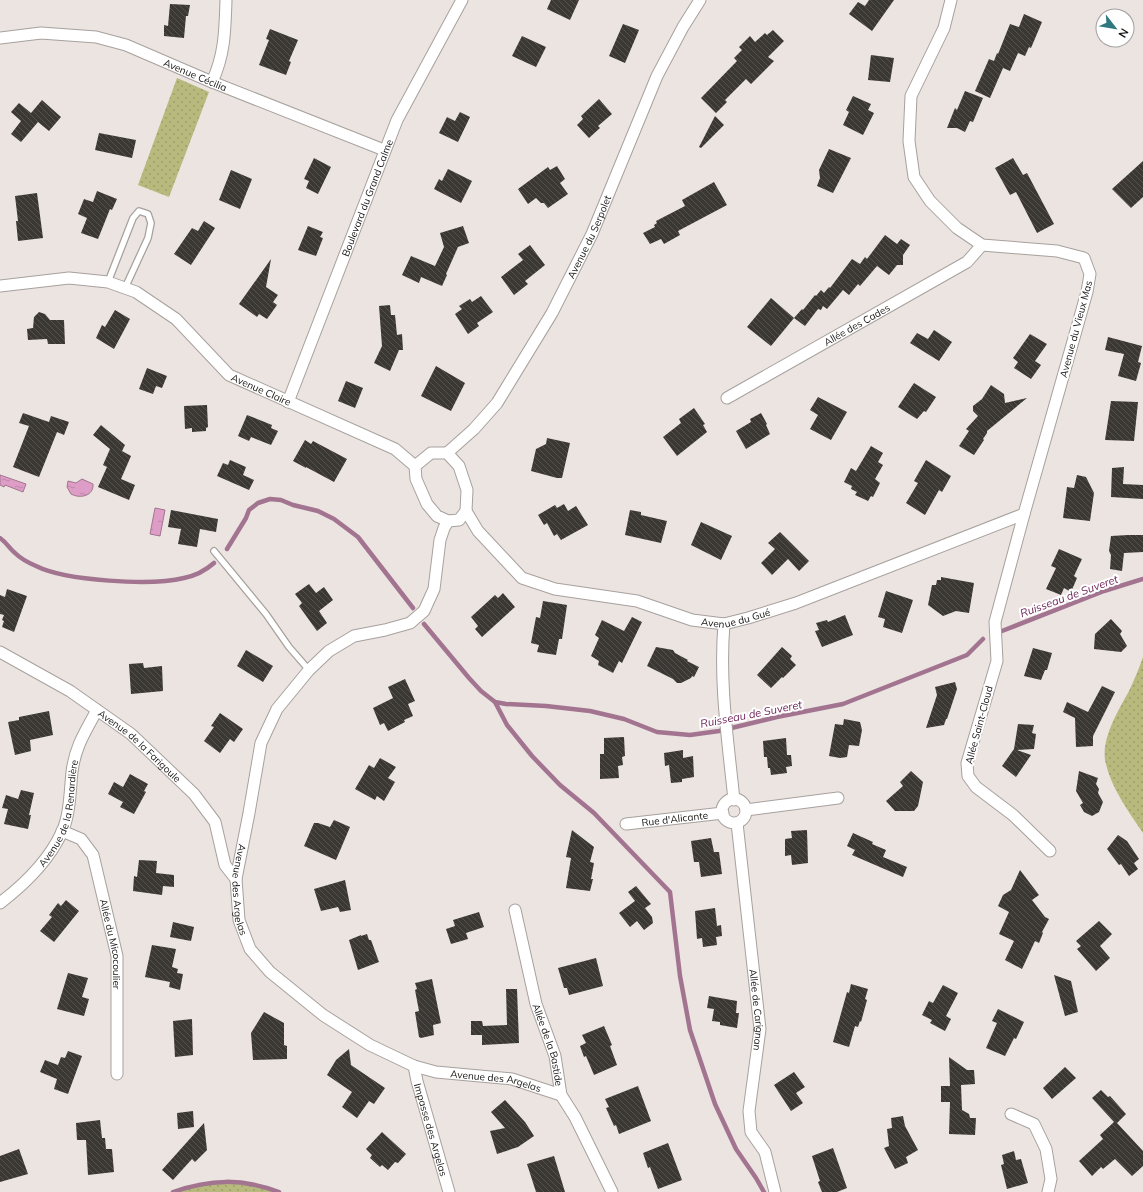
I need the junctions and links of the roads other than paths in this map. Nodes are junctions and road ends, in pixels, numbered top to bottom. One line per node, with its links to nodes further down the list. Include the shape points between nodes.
1 (226, 0): 6 (street, via 225,42)
2 (462, 0): 7 (street, Boulevard du Grand Calme, via 397,120)
3 (700, 0): 14 (street, Avenue du Serpolet, via 657,76 592,234 552,313 497,403 474,429)
4 (951, 0): 8 (street, Avenue du Vieux Mas, via 944,28 911,96 909,141 914,177 930,201 957,228)
5 (0, 38): 6 (street, Avenue Cécilia, via 41,33 96,37 126,45)
6 (212, 82): 7 (street, Avenue Cécilia)
7 (384, 150): 13 (street, Boulevard du Grand Calme)
8 (982, 245): 12 (street, Allée des Cades, via 967,262); 17 (street, Avenue du Vieux Mas, via 1058,251 1084,258 1090,274)
9 (108, 282): 10 (street, Avenue Claire, via 69,278); 11 (street, Avenue Claire); 11 (lane, via 133,218 139,211 144,212 148,214 151,223 148,238)
10 (0, 286)
11 (125, 288): 13 (street, Avenue Claire, via 136,292 176,319 229,375)
12 (727, 398)
13 (288, 402): 15 (street, Avenue Claire, via 395,449)
14 (446, 453): 15 (street, via 431,453); 16 (street, via 459,466 467,490)
15 (415, 466): 18 (street, via 416,479 427,504 437,516)
16 (466, 511): 18 (street, via 459,520); 21 (street, Avenue du Gué, via 478,531 522,578 554,589 637,600 692,620)
17 (1024, 514): 20 (street, Avenue du Vieux Mas); 21 (street, Avenue du Gué, via 796,603)
18 (448, 521): 23 (street, Avenue des Argelas, via 440,540 434,590 424,611 410,623 354,636 329,651)
19 (214, 551): 23 (lane, via 266,614 288,647)
20 (1011, 565): 32 (street, Allée Saint-Cloud, via 995,622 997,661 967,763 968,776 976,787 1012,815)
21 (724, 624): 26 (street, via 723,694)
22 (0, 652): 24 (street, Avenue de la Farigoule, via 70,691)
23 (309, 670): 33 (street, Avenue des Argelas, via 277,709 261,743)
24 (97, 710): 31 (street, Avenue de la Renardière, via 78,744 72,771 70,801); 33 (street, Avenue de la Farigoule, via 131,734 194,794 215,822 225,865)
25 (838, 798): 27 (street)
26 (734, 800): 27 (street, via 740,802); 28 (street, via 724,805)
27 (746, 810): 29 (street, via 742,820)
28 (722, 813): 29 (street, via 726,820); 30 (street, Rue d'Alicante)
29 (736, 823): 42 (street, Allée de Carignan, via 760,1029 749,1112 751,1132 765,1152)
30 (626, 824)
31 (62, 831): 34 (street, Avenue de la Renardière, via 47,857 16,891); 37 (street, Allée du Micocoulier, via 81,839 93,855 117,956)
32 (1050, 851)
33 (236, 879): 36 (street, Avenue des Argelas, via 240,920 250,949 270,972 323,1015 370,1045)
34 (0, 903)
35 (515, 910): 38 (street, Allée de la Bastide, via 536,1004 555,1056)
36 (414, 1066): 38 (street, Avenue des Argelas, via 436,1072 512,1079); 40 (street, Impasse des Argelas)
37 (117, 1074)
38 (560, 1096): 41 (street, Allée de la Bastide, via 575,1117)
39 (1011, 1114): 43 (street, via 1034,1124 1046,1149 1051,1179)
40 (449, 1192)
41 (612, 1192)
42 (775, 1192)
43 (1048, 1192)

